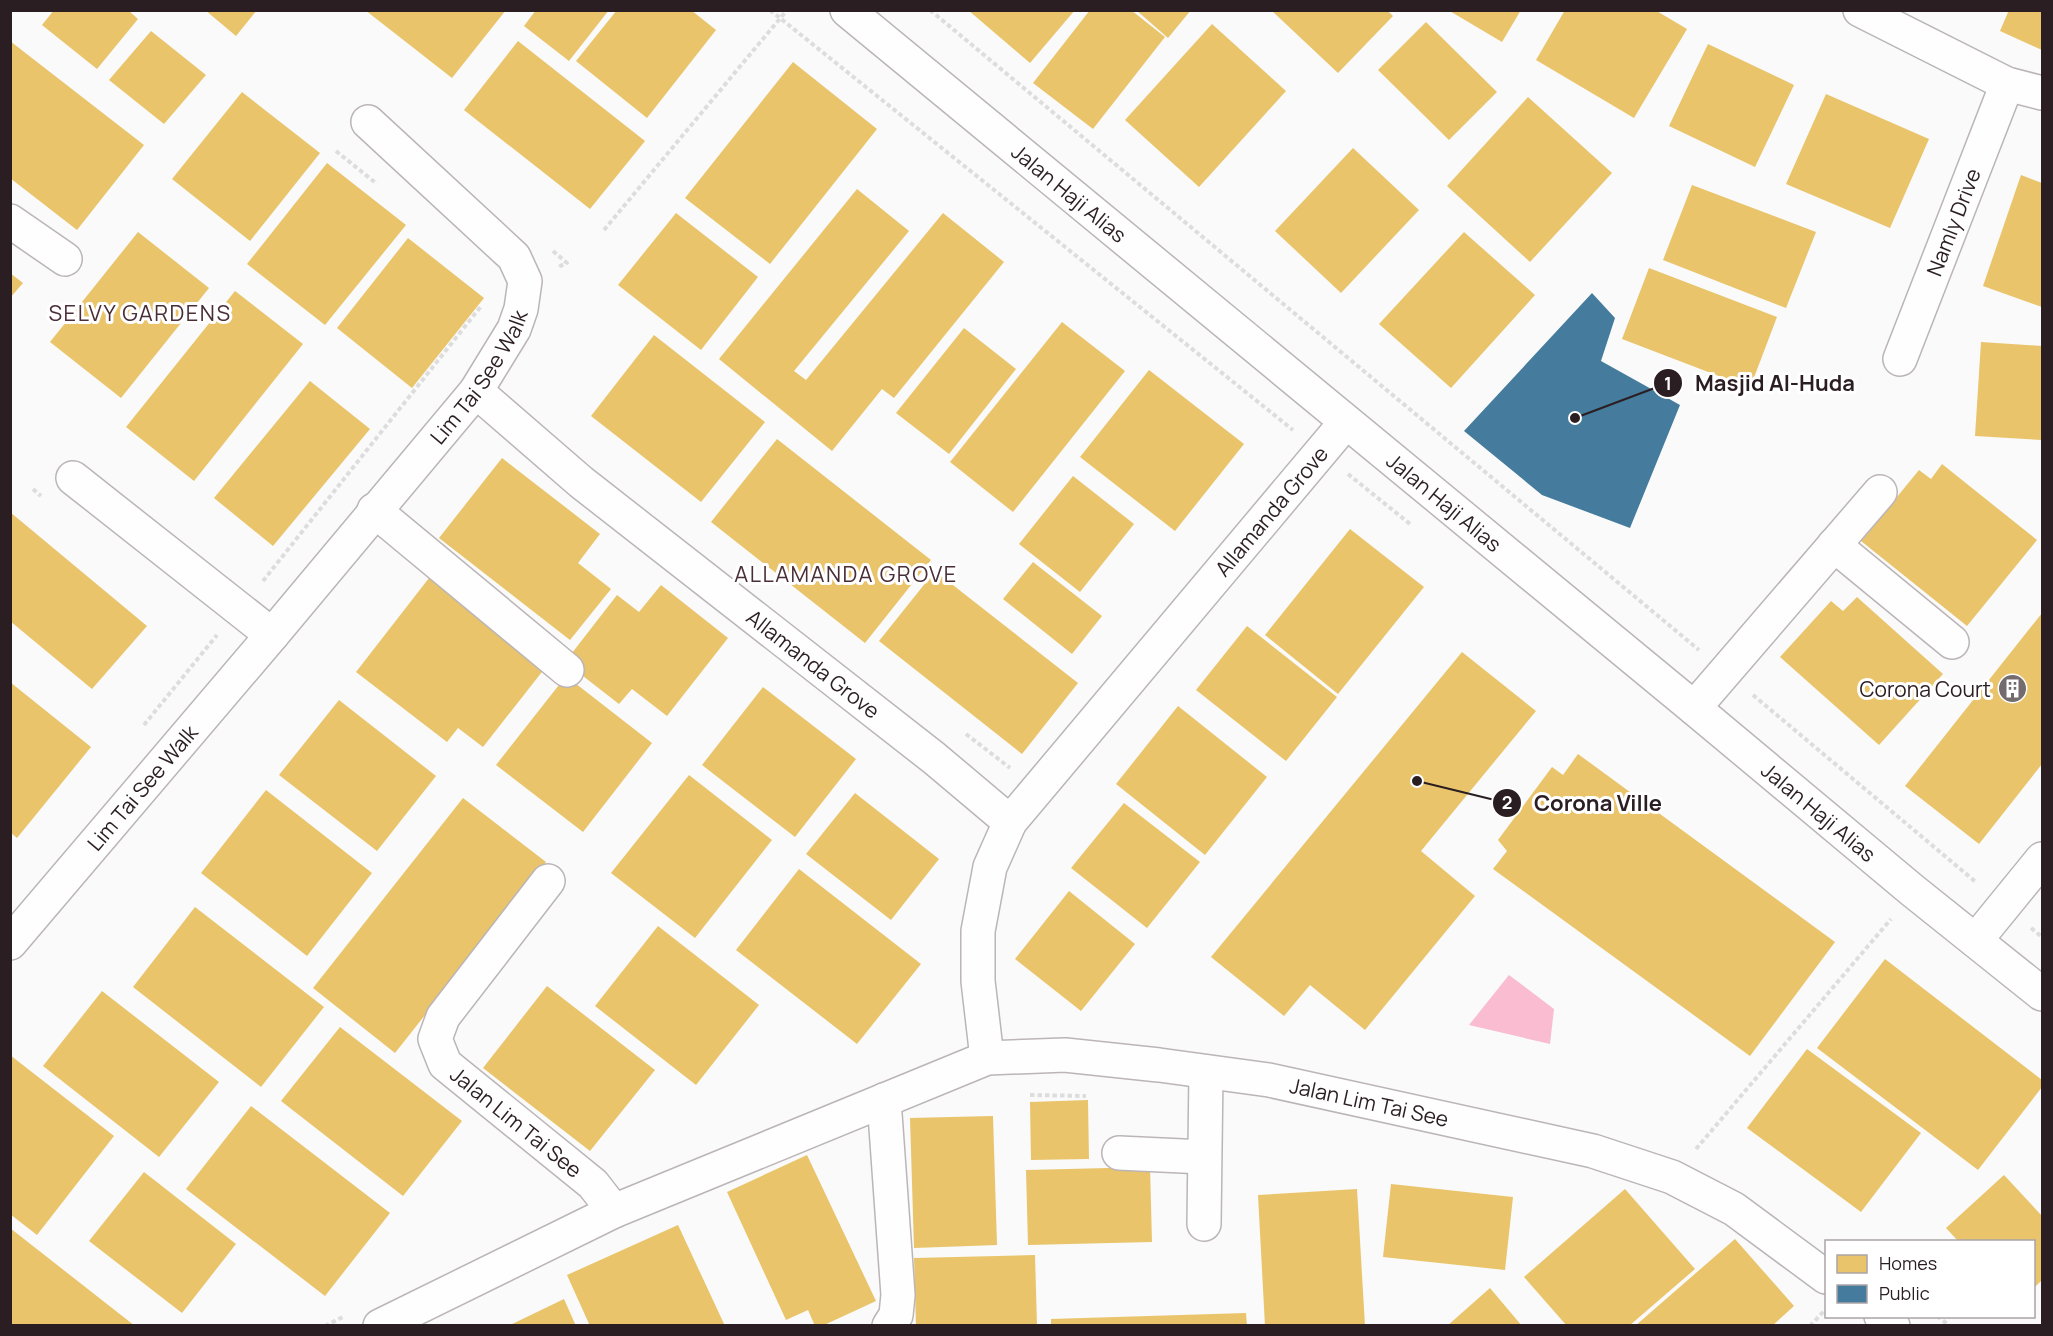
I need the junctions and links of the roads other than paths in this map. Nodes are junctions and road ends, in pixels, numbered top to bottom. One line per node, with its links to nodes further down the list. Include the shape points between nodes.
1 (1860, 10): 3 (street)
2 (855, 13): 10 (street, Jalan Haji Alias)
3 (2007, 84): 4 (street); 8 (street, Namly Drive)
4 (2043, 93)
5 (369, 122): 9 (street, Lim Tai See Walk, via 514,257 525,281 514,329)
6 (10, 221): 7 (street)
7 (65, 259)
8 (1900, 359)
9 (476, 391): 13 (street, Lim Tai See Walk); 19 (street, Allamanda Grove, via 581,482)
10 (1346, 422): 18 (street, Jalan Haji Alias); 19 (street, Allamanda Grove)
11 (72, 478): 15 (street)
12 (1880, 492): 14 (street)
13 (374, 510): 15 (street, Lim Tai See Walk); 17 (street)
14 (1834, 545): 16 (street); 18 (street)
15 (272, 635): 23 (street, Lim Tai See Walk)
16 (1952, 642)
17 (567, 670)
18 (1694, 708): 22 (street, Jalan Haji Alias)
19 (1010, 822): 25 (street, Allamanda Grove, via 990,867 978,931 978,981)
20 (2043, 859): 22 (street)
21 (548, 881): 30 (street, Jalan Lim Tai See, via 443,1017 435,1039 445,1064 594,1184)
22 (1976, 940): 24 (street, Jalan Haji Alias)
23 (11, 941)
24 (2043, 994)
25 (987, 1058): 26 (street, Jalan Lim Tai See, via 1065,1055); 27 (street, Jalan Lim Tai See)
26 (1206, 1072): 29 (street); 32 (street, Jalan Lim Tai See, via 1269,1080 1593,1151 1650,1169 1734,1209)
27 (884, 1101): 30 (street, Jalan Lim Tai See); 34 (street, via 898,1295 896,1315)
28 (1119, 1153): 29 (street)
29 (1204, 1157): 31 (street)
30 (614, 1211): 33 (street, Jalan Lim Tai See)
31 (1204, 1224)
32 (1825, 1276)
33 (367, 1318)
34 (889, 1326)

